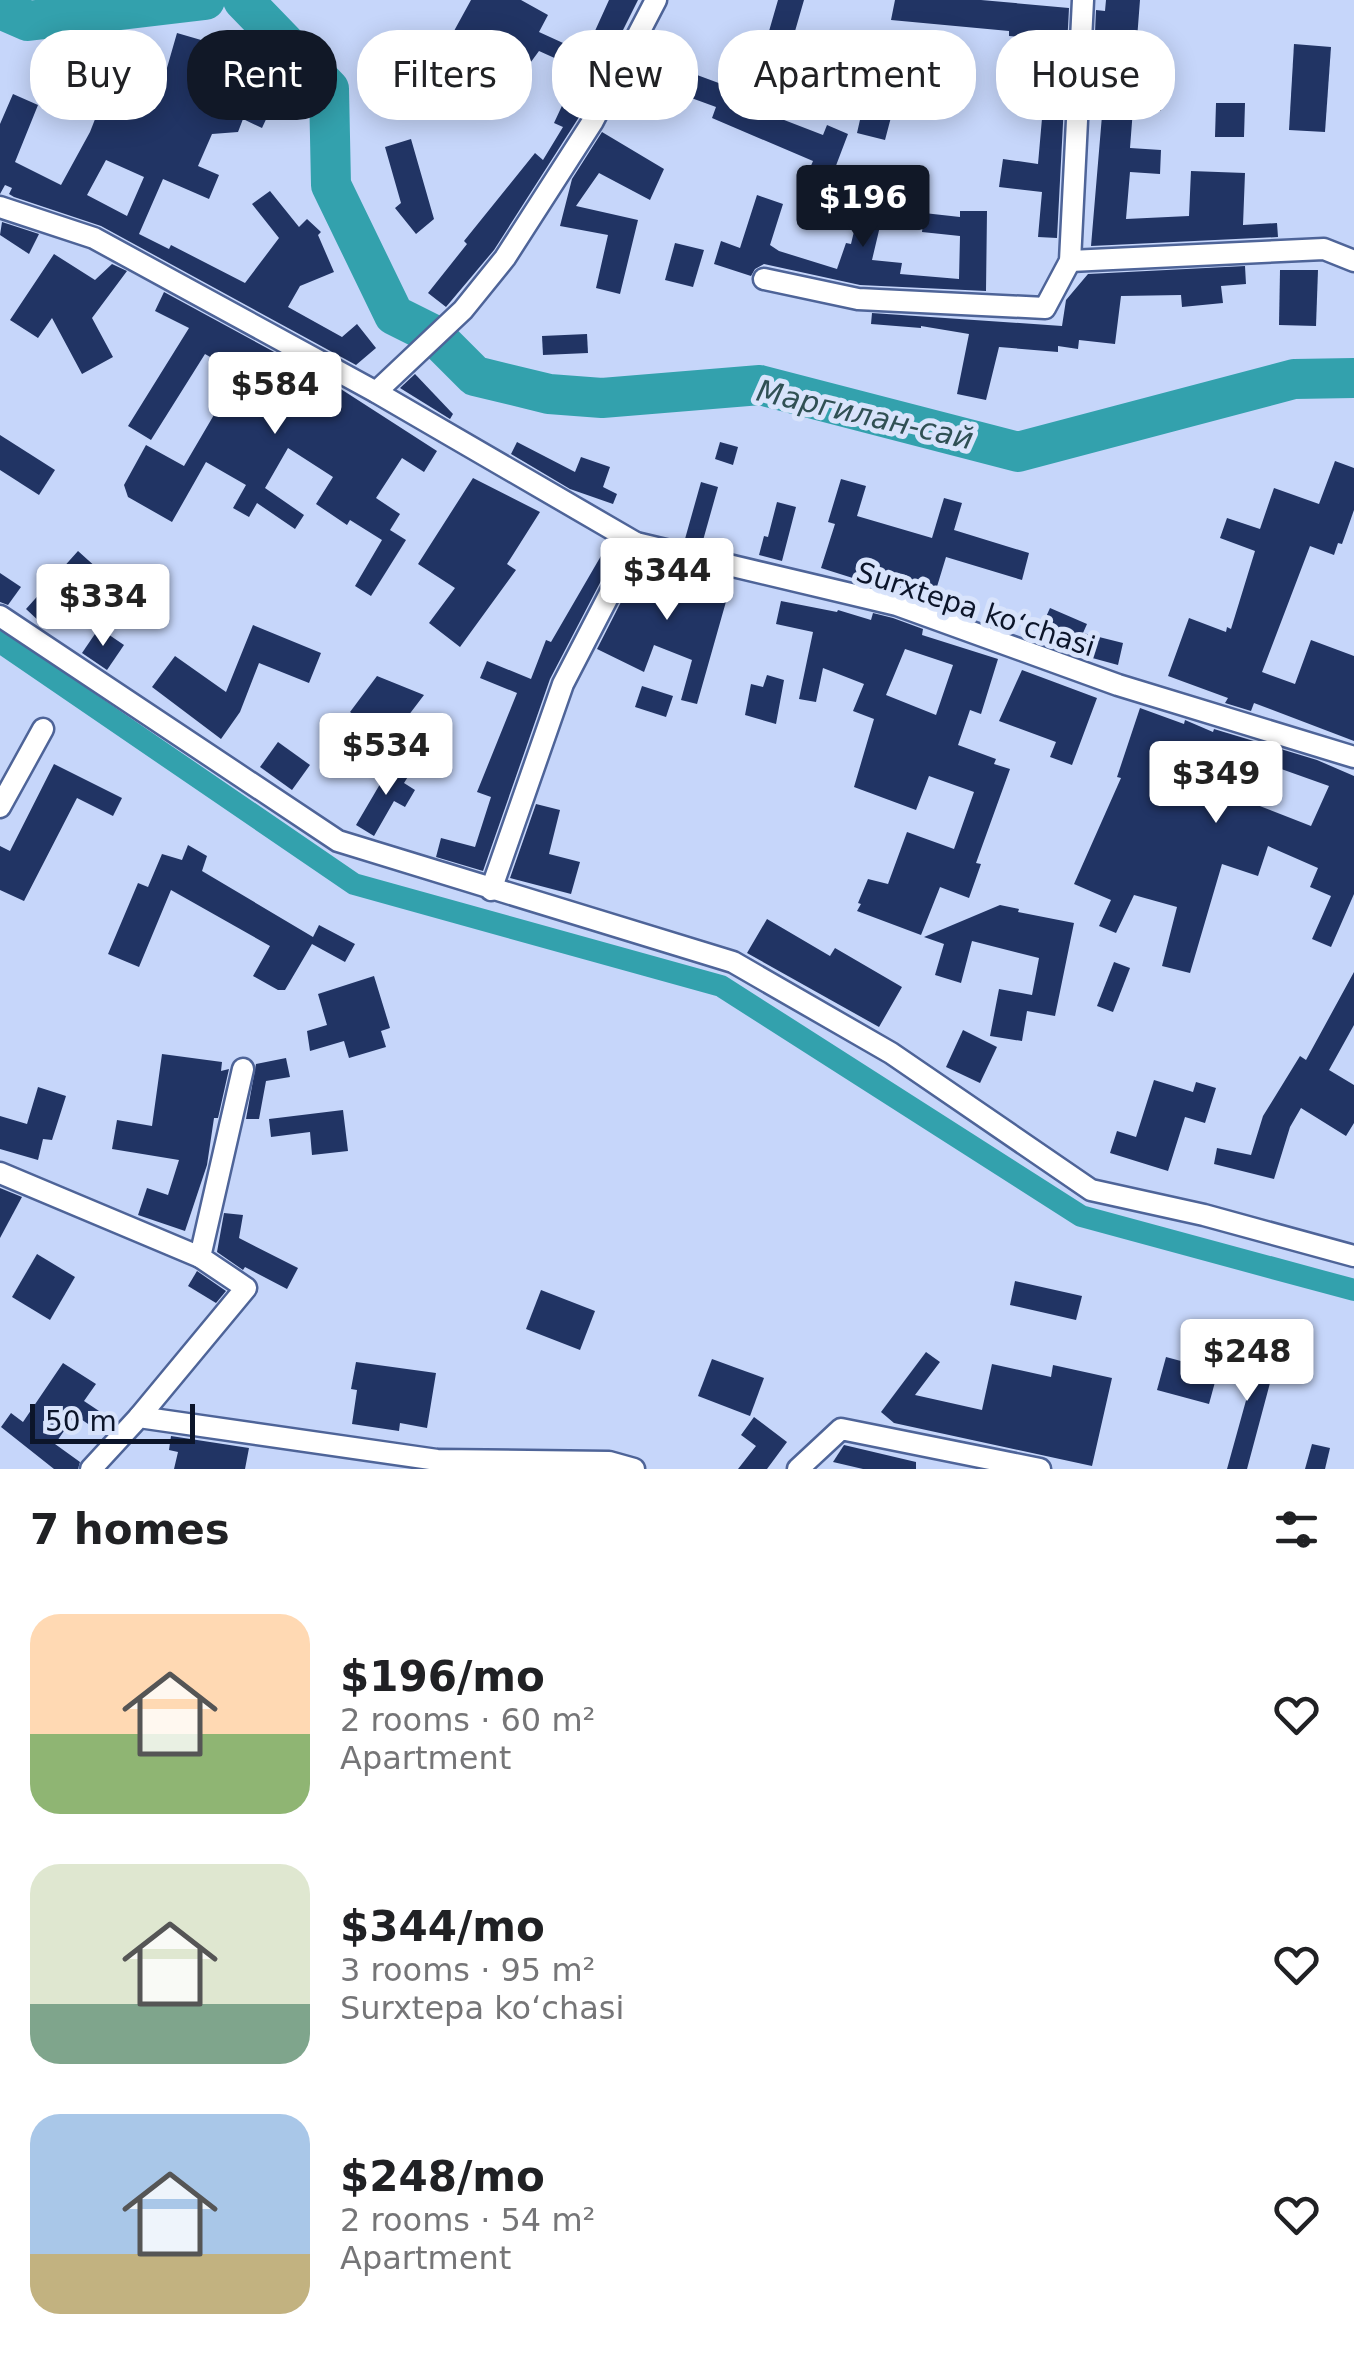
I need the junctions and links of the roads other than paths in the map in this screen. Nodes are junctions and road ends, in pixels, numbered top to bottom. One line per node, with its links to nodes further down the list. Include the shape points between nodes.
1 (656, 0): 7 (street, via 536,213 474,297)
2 (1082, 0): 5 (street)
3 (0, 208): 7 (street, Surxtepa koʻchasi, via 94,238)
4 (1354, 260): 5 (street, via 1324,249)
5 (1070, 261): 6 (street, via 1045,308 858,299)
6 (764, 278)
7 (376, 392): 8 (street, Surxtepa koʻchasi)
8 (636, 543): 11 (street, Surxtepa koʻchasi, via 898,606 1118,685); 13 (street, via 564,684)
9 (0, 616): 13 (street, via 338,841)
10 (43, 729): 12 (street)
11 (1354, 758)
12 (0, 807)
13 (491, 890): 16 (street, via 733,962 891,1053 1090,1190)
14 (243, 1069): 17 (street)
15 (0, 1173): 17 (street)
16 (1354, 1256)
17 (200, 1257): 18 (street, via 246,1288)
18 (139, 1417): 19 (street); 20 (street, via 437,1460 610,1462)
19 (91, 1469)
20 (634, 1469)
21 (798, 1469): 22 (street, via 841,1429)
22 (1040, 1469)

